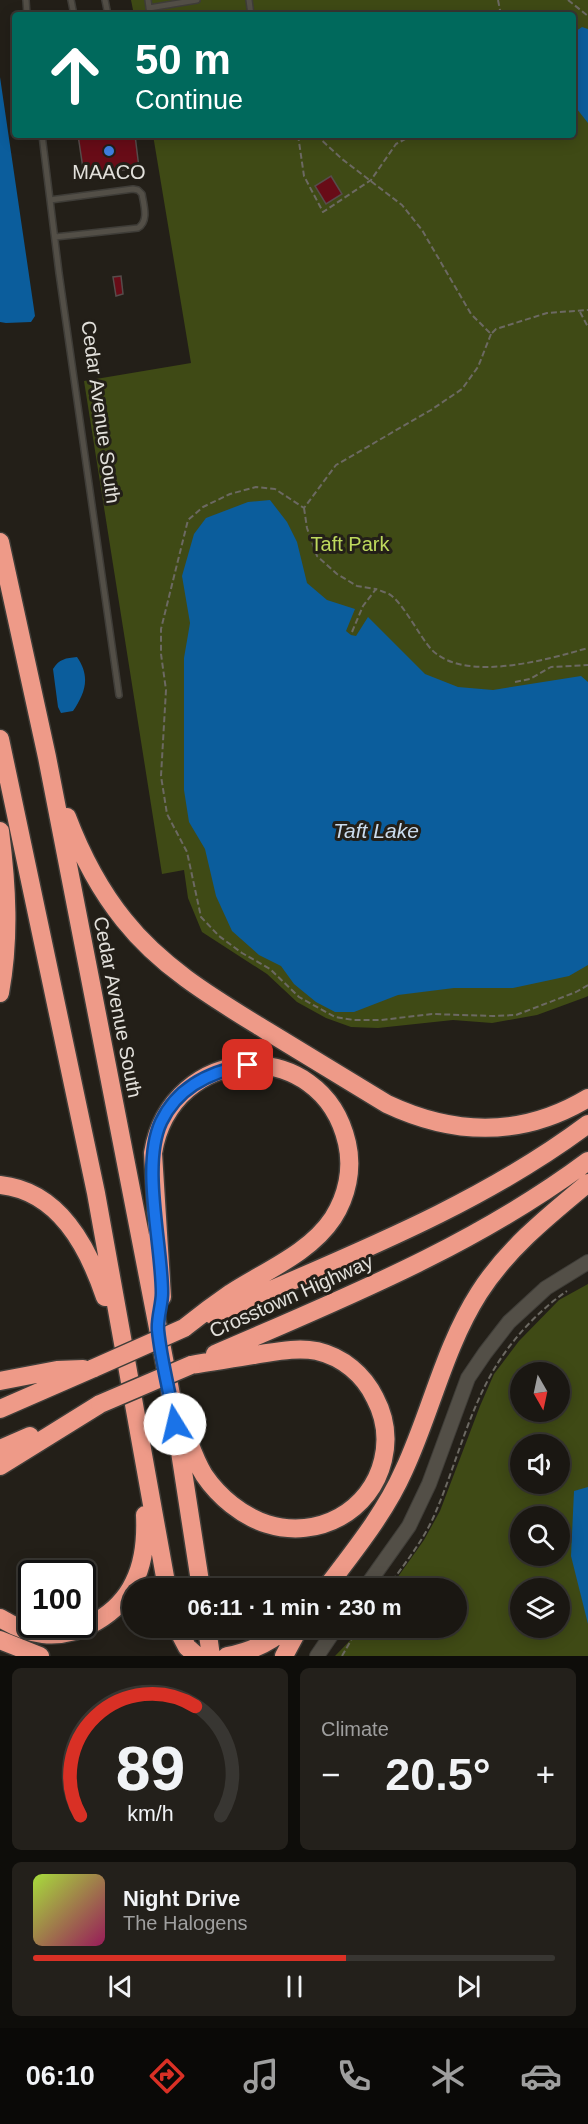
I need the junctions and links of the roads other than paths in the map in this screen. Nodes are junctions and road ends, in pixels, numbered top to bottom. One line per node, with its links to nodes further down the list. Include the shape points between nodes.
1 (147, 0): 3 (lane)
2 (197, 0): 3 (lane)
3 (149, 8): 4 (lane)
4 (150, 12)
5 (42, 138): 6 (lane, Cedar Avenue South)
6 (50, 200): 7 (lane, Cedar Avenue South); 7 (lane, via 133,189 142,194 145,220 138,228)
7 (55, 237): 9 (lane, Cedar Avenue South)
8 (0, 542): 11 (highway, Cedar Avenue South)
9 (119, 695)
10 (0, 739): 22 (highway, via 96,1193)
11 (47, 757): 14 (highway, via 87,865 124,921 163,961 239,1014 387,1104 434,1123 488,1129 515,1125 539,1120); 21 (highway, Cedar Avenue South)
12 (0, 831): 13 (highway, via 8,925)
13 (0, 993)
14 (588, 1098)
15 (588, 1124): 20 (highway, Crosstown Highway, via 521,1169 438,1214)
16 (588, 1161): 23 (highway, Crosstown Highway, via 525,1205 449,1248 380,1283)
17 (588, 1183): 32 (highway, via 522,1240 480,1292 448,1352 393,1493)
18 (0, 1185): 22 (highway, via 44,1201 68,1223 89,1256)
19 (588, 1262): 37 (street, via 546,1287 509,1322 485,1353 468,1378 429,1484 409,1526)
20 (183, 1328): 21 (highway, via 301,1250 320,1234 341,1203 350,1167 342,1127 318,1091 287,1072 248,1065 211,1073 181,1094 161,1121 153,1162 162,1294); 24 (highway, Crosstown Highway, bridge)
21 (159, 1332): 26 (highway, Cedar Avenue South)
22 (123, 1345): 30 (highway)
23 (191, 1365): 26 (highway, via 303,1349 351,1367 372,1390 383,1418 385,1452 374,1486 348,1514 317,1527 284,1528 252,1518 227,1501 203,1474); 27 (highway, Crosstown Highway, bridge)
24 (94, 1368): 25 (highway, via 57,1370); 28 (highway, Crosstown Highway)
25 (0, 1381)
26 (171, 1400): 34 (highway, Cedar Avenue South)
27 (100, 1404): 29 (highway, Crosstown Highway); 31 (highway)
28 (0, 1409)
29 (0, 1449)
30 (143, 1459): 33 (highway); 38 (highway, via 143,1553 134,1583 121,1602 92,1624 58,1634 28,1631)
31 (0, 1466)
32 (343, 1566): 35 (highway); 36 (highway)
33 (165, 1578)
34 (199, 1578)
35 (330, 1578)
36 (334, 1578)
37 (373, 1578)
38 (0, 1618)
39 (176, 1638): 47 (highway)
40 (181, 1638): 48 (highway)
41 (208, 1638): 49 (highway)
42 (272, 1638): 50 (highway, via 251,1650)
43 (294, 1638): 51 (highway)
44 (329, 1638): 52 (street)
45 (0, 1640): 46 (highway)
46 (40, 1656)
47 (178, 1656)
48 (197, 1656)
49 (211, 1656)
50 (227, 1656)
51 (284, 1656)
52 (317, 1656)

